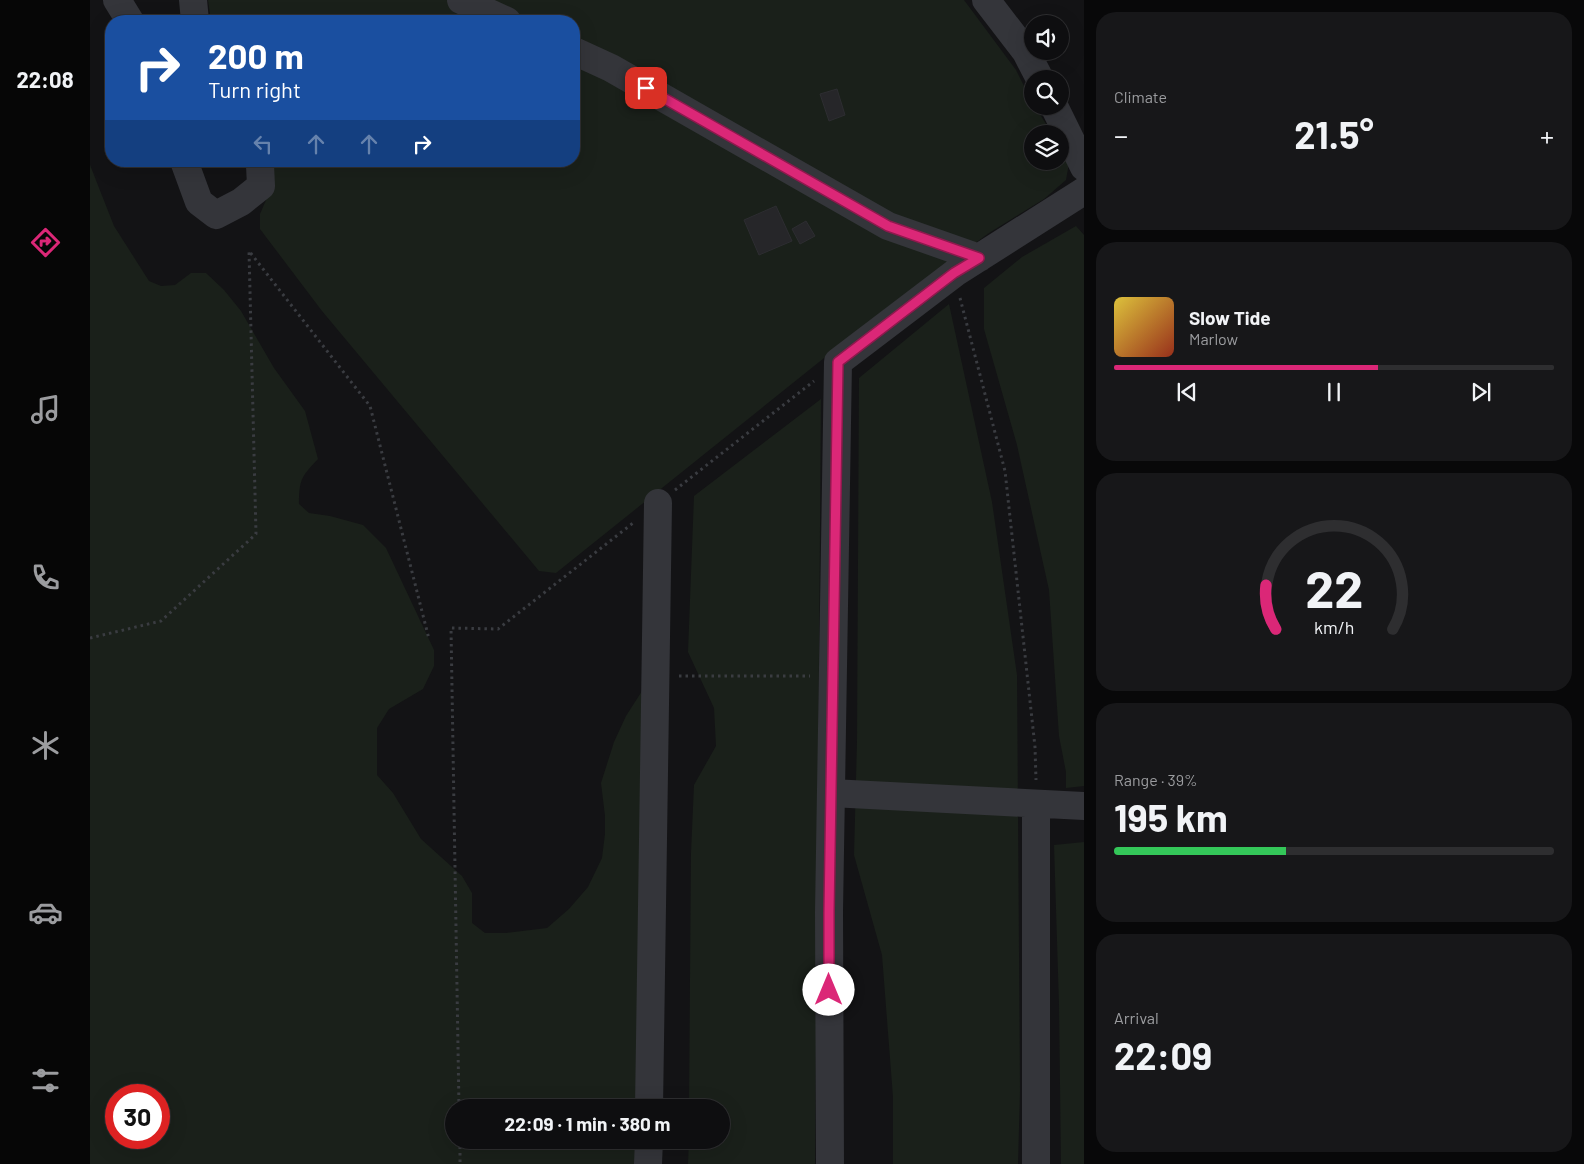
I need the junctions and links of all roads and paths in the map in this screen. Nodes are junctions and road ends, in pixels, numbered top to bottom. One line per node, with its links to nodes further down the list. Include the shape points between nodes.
1 (117, 0): 5 (street)
2 (193, 0): 6 (street)
3 (461, 0): 7 (street)
4 (986, 0): 9 (street, via 1026,52)
5 (126, 15)
6 (194, 15)
7 (494, 15)
8 (580, 55): 15 (street, via 611,68 888,226)
9 (1035, 70)
10 (1058, 115): 13 (street)
11 (186, 167): 12 (street, via 198,202 216,215 241,202 261,186)
12 (260, 167)
13 (1084, 167)
14 (1084, 191): 15 (street)
15 (979, 258): 16 (street)
16 (954, 273): 17 (street); 24 (path, via 1005,471 1036,747)
17 (838, 362): 18 (path); 22 (street)
18 (658, 503): 21 (street); 26 (path, via 498,628 451,628)
19 (90, 638): 20 (path, via 161,621 256,534 249,251 370,406)
20 (429, 639)
21 (656, 676): 22 (path); 27 (street)
22 (833, 676): 23 (street)
23 (831, 793): 24 (street); 32 (street)
24 (1036, 804): 25 (street); 33 (street)
25 (1084, 806)
26 (459, 1099)
27 (649, 1099)
28 (460, 1149): 30 (path)
29 (649, 1149): 31 (street)
30 (460, 1164)
31 (648, 1164)
32 (830, 1164)
33 (1036, 1164)

